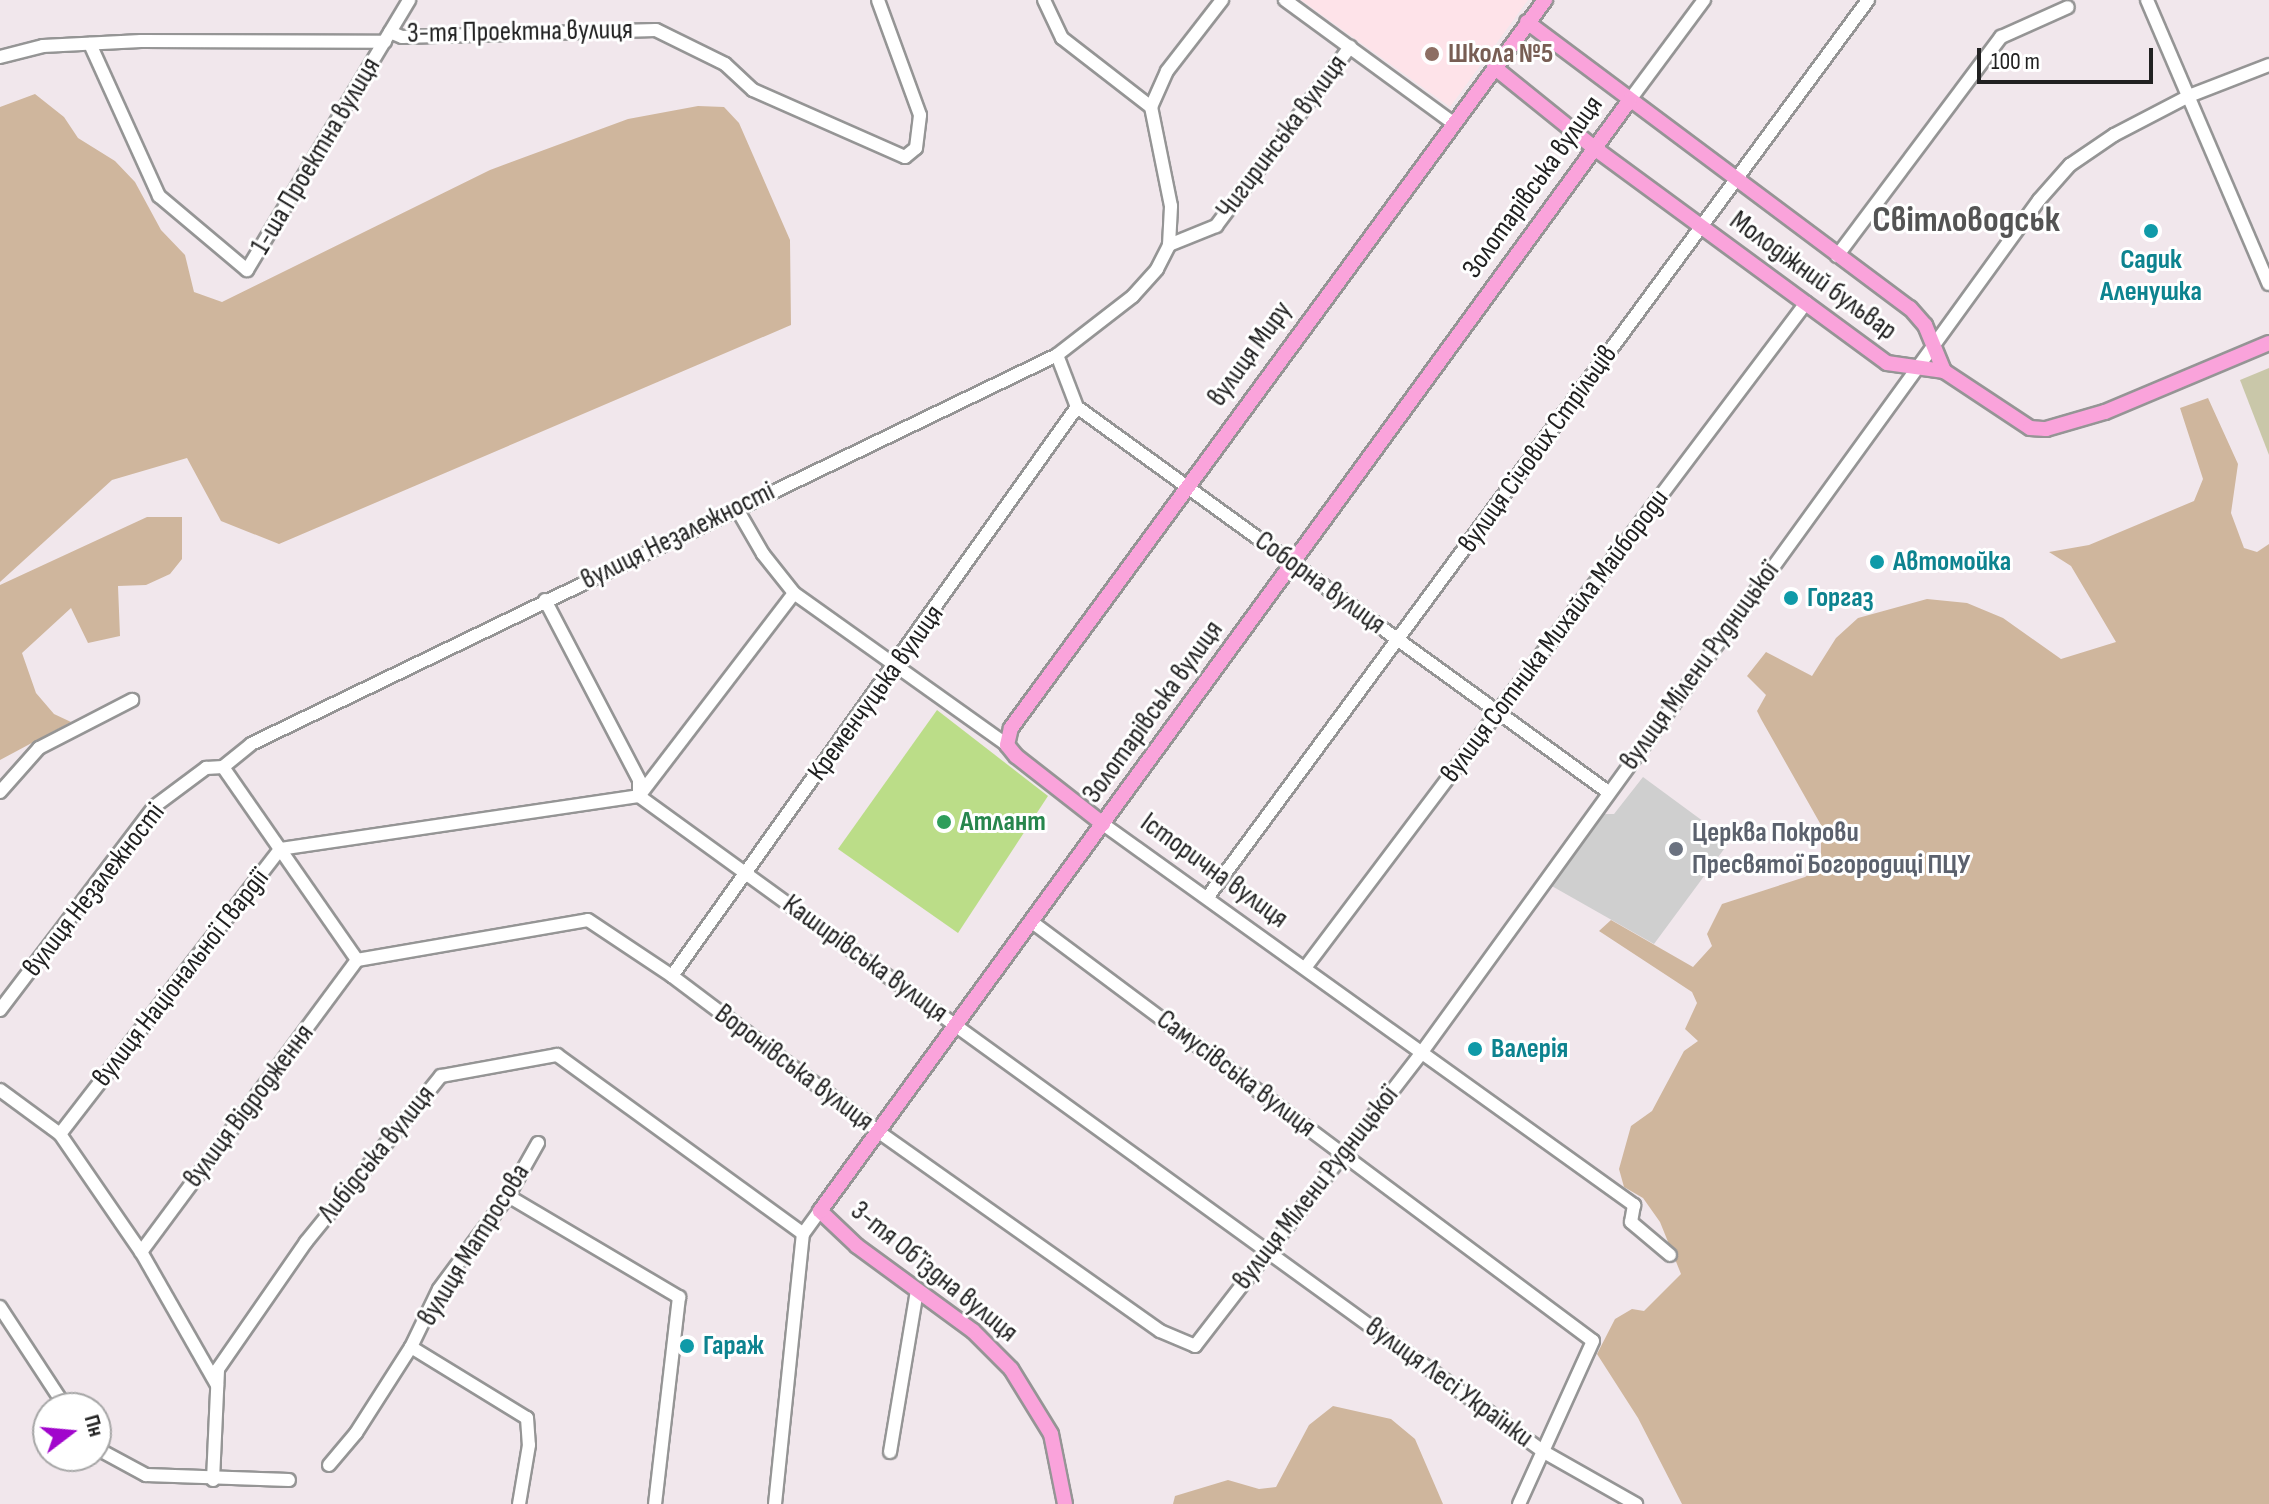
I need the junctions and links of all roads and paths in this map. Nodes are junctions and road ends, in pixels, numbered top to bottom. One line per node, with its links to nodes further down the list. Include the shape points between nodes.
1 (409, 0): 12 (street, 1-ша Проектна вулиця)
2 (878, 0): 12 (street, 3-тя Проектна вулиця, via 920,115 916,148 905,157 753,90 725,64 656,30)
3 (1044, 0): 20 (street, via 1062,38)
4 (1222, 0): 20 (street, via 1167,71)
5 (1285, 0): 14 (street)
6 (1545, 0): 11 (main road, вулиця Миру)
7 (1704, 0): 19 (street, Золотарівська вулиця)
8 (1868, 0): 23 (street, вулиця Січових Стрільців)
9 (2147, 0): 18 (street)
10 (2068, 7): 26 (street, via 2001,37)
11 (1527, 22): 17 (main road, вулиця Миру); 19 (main road, Молодіжний бульвар)
12 (388, 37): 13 (street, 3-тя Проектна вулиця); 13 (street, 1-ша Проектна вулиця, via 247,270 159,196)
13 (90, 44): 15 (street, 3-тя Проектна вулиця, via 43,46)
14 (1350, 47): 21 (street); 25 (street, Чигиринська вулиця, via 1216,226)
15 (0, 57)
16 (2269, 65): 18 (street, вулиця Мілени Рудницької)
17 (1494, 67): 21 (main road, вулиця Миру); 22 (main road, Молодіжний бульвар)
18 (2189, 96): 27 (street); 30 (street, вулиця Мілени Рудницької, via 2070,165)
19 (1629, 101): 22 (main road, Золотарівська вулиця); 23 (main road, Молодіжний бульвар)
20 (1151, 107): 25 (street, вулиця Незалежності, via 1171,206)
21 (1453, 123): 35 (main road, вулиця Миру)
22 (1593, 147): 24 (main road, Молодіжний бульвар); 37 (main road, Золотарівська вулиця)
23 (1734, 179): 24 (street, вулиця Січових Стрільців); 26 (main road, Молодіжний бульвар)
24 (1700, 226): 28 (main road, Молодіжний бульвар); 40 (street, вулиця Січових Стрільців)
25 (1169, 245): 31 (street, вулиця Незалежності, via 1157,269 1133,296)
26 (1837, 256): 30 (main road, Молодіжний бульвар, via 1910,308)
27 (2269, 284)
28 (1806, 303): 32 (main road, Молодіжний бульвар, via 1887,363); 43 (street, вулиця Сотника Михайла Майбороди)
29 (2269, 343): 33 (main road, via 2105,412 2046,429 2011,418)
30 (1934, 345): 32 (street, вулиця Мілени Рудницької); 33 (main road, Молодіжний бульвар)
31 (1057, 355): 34 (street); 36 (street, вулиця Незалежності)
32 (1916, 368): 33 (main road, Молодіжний бульвар); 47 (street, вулиця Мілени Рудницької)
33 (1944, 371)
34 (1077, 407): 35 (street, Соборна вулиця); 41 (street, Кременчуцька вулиця)
35 (1186, 485): 37 (street, Соборна вулиця); 44 (main road, вулиця Миру, via 1011,728)
36 (737, 509): 38 (street, Історична вулиця); 39 (street, вулиця Незалежності)
37 (1293, 562): 40 (street, Соборна вулиця); 49 (main road, Золотарівська вулиця)
38 (794, 593): 41 (street, Історична вулиця); 48 (street)
39 (545, 600): 45 (street, вулиця Незалежності, via 251,744); 48 (street, via 639,780)
40 (1399, 641): 43 (street, Соборна вулиця); 52 (street, вулиця Січових Стрільців)
41 (895, 668): 44 (street, Історична вулиця); 51 (street, Кременчуцька вулиця)
42 (132, 700): 46 (street, via 39,748)
43 (1498, 713): 47 (street, Соборна вулиця); 55 (street, вулиця Сотника Михайла Майбороди)
44 (1007, 745): 49 (main road, Історична вулиця)
45 (223, 767): 50 (street); 57 (street, вулиця Незалежності, via 206,768 155,806)
46 (0, 792)
47 (1608, 792): 59 (street, вулиця Мілени Рудницької)
48 (639, 796): 50 (street, вулиця Національної Гвардії); 51 (street, Каширівська вулиця)
49 (1103, 824): 52 (street, Історична вулиця); 53 (main road, Золотарівська вулиця)
50 (280, 849): 54 (street); 62 (street, вулиця Національної Гвардії)
51 (747, 872): 56 (street, Кременчуцька вулиця); 58 (street, Каширівська вулиця)
52 (1207, 898): 55 (street, Історична вулиця)
53 (1032, 922): 58 (main road, Золотарівська вулиця); 64 (street, Самусівська вулиця)
54 (357, 960): 56 (street, Воронівська вулиця, via 588,920); 69 (street, вулиця Відродження)
55 (1305, 968): 59 (street, Історична вулиця)
56 (672, 976): 61 (street, Воронівська вулиця)
57 (0, 1010)
58 (956, 1026): 61 (main road, Золотарівська вулиця); 68 (street, Каширівська вулиця)
59 (1422, 1052): 64 (street, вулиця Мілени Рудницької); 70 (street, Історична вулиця, via 1634,1205 1631,1222)
60 (0, 1090): 62 (street)
61 (879, 1132): 66 (main road, Золотарівська вулиця); 73 (street, Воронівська вулиця, via 1160,1331)
62 (60, 1134): 69 (street)
63 (538, 1143): 65 (street, вулиця Матросова)
64 (1341, 1152): 68 (street, вулиця Мілени Рудницької); 78 (street, Самусівська вулиця, via 1593,1341)
65 (508, 1196): 74 (street, вулиця Матросова, via 439,1289); 84 (street, via 679,1297)
66 (820, 1211): 67 (street, Золотарівська вулиця); 71 (main road, 3-тя Обʼїздна вулиця)
67 (803, 1234): 75 (street, Либідська вулиця, via 557,1055 441,1076 306,1242 218,1369); 85 (street)
68 (1267, 1251): 73 (street, вулиця Мілени Рудницької); 78 (street, вулиця Лесі Українки)
69 (141, 1252): 75 (street)
70 (1670, 1255)
71 (917, 1290): 77 (street); 86 (main road, 3-тя Обʼїздна вулиця, via 983,1340 1025,1386 1057,1448)
72 (0, 1307): 76 (street)
73 (1195, 1346)
74 (411, 1347): 80 (street); 83 (street, via 527,1418 529,1445)
75 (217, 1385): 81 (street, Либідська вулиця)
76 (56, 1392)
77 (890, 1452)
78 (1544, 1452): 87 (street); 88 (street, вулиця Лесі Українки)
79 (112, 1457): 81 (street, via 146,1475)
80 (329, 1465)
81 (213, 1480): 82 (street)
82 (289, 1480)
83 (519, 1504)
84 (655, 1504)
85 (775, 1504)
86 (1065, 1504)
87 (1519, 1504)
88 (1636, 1504)

